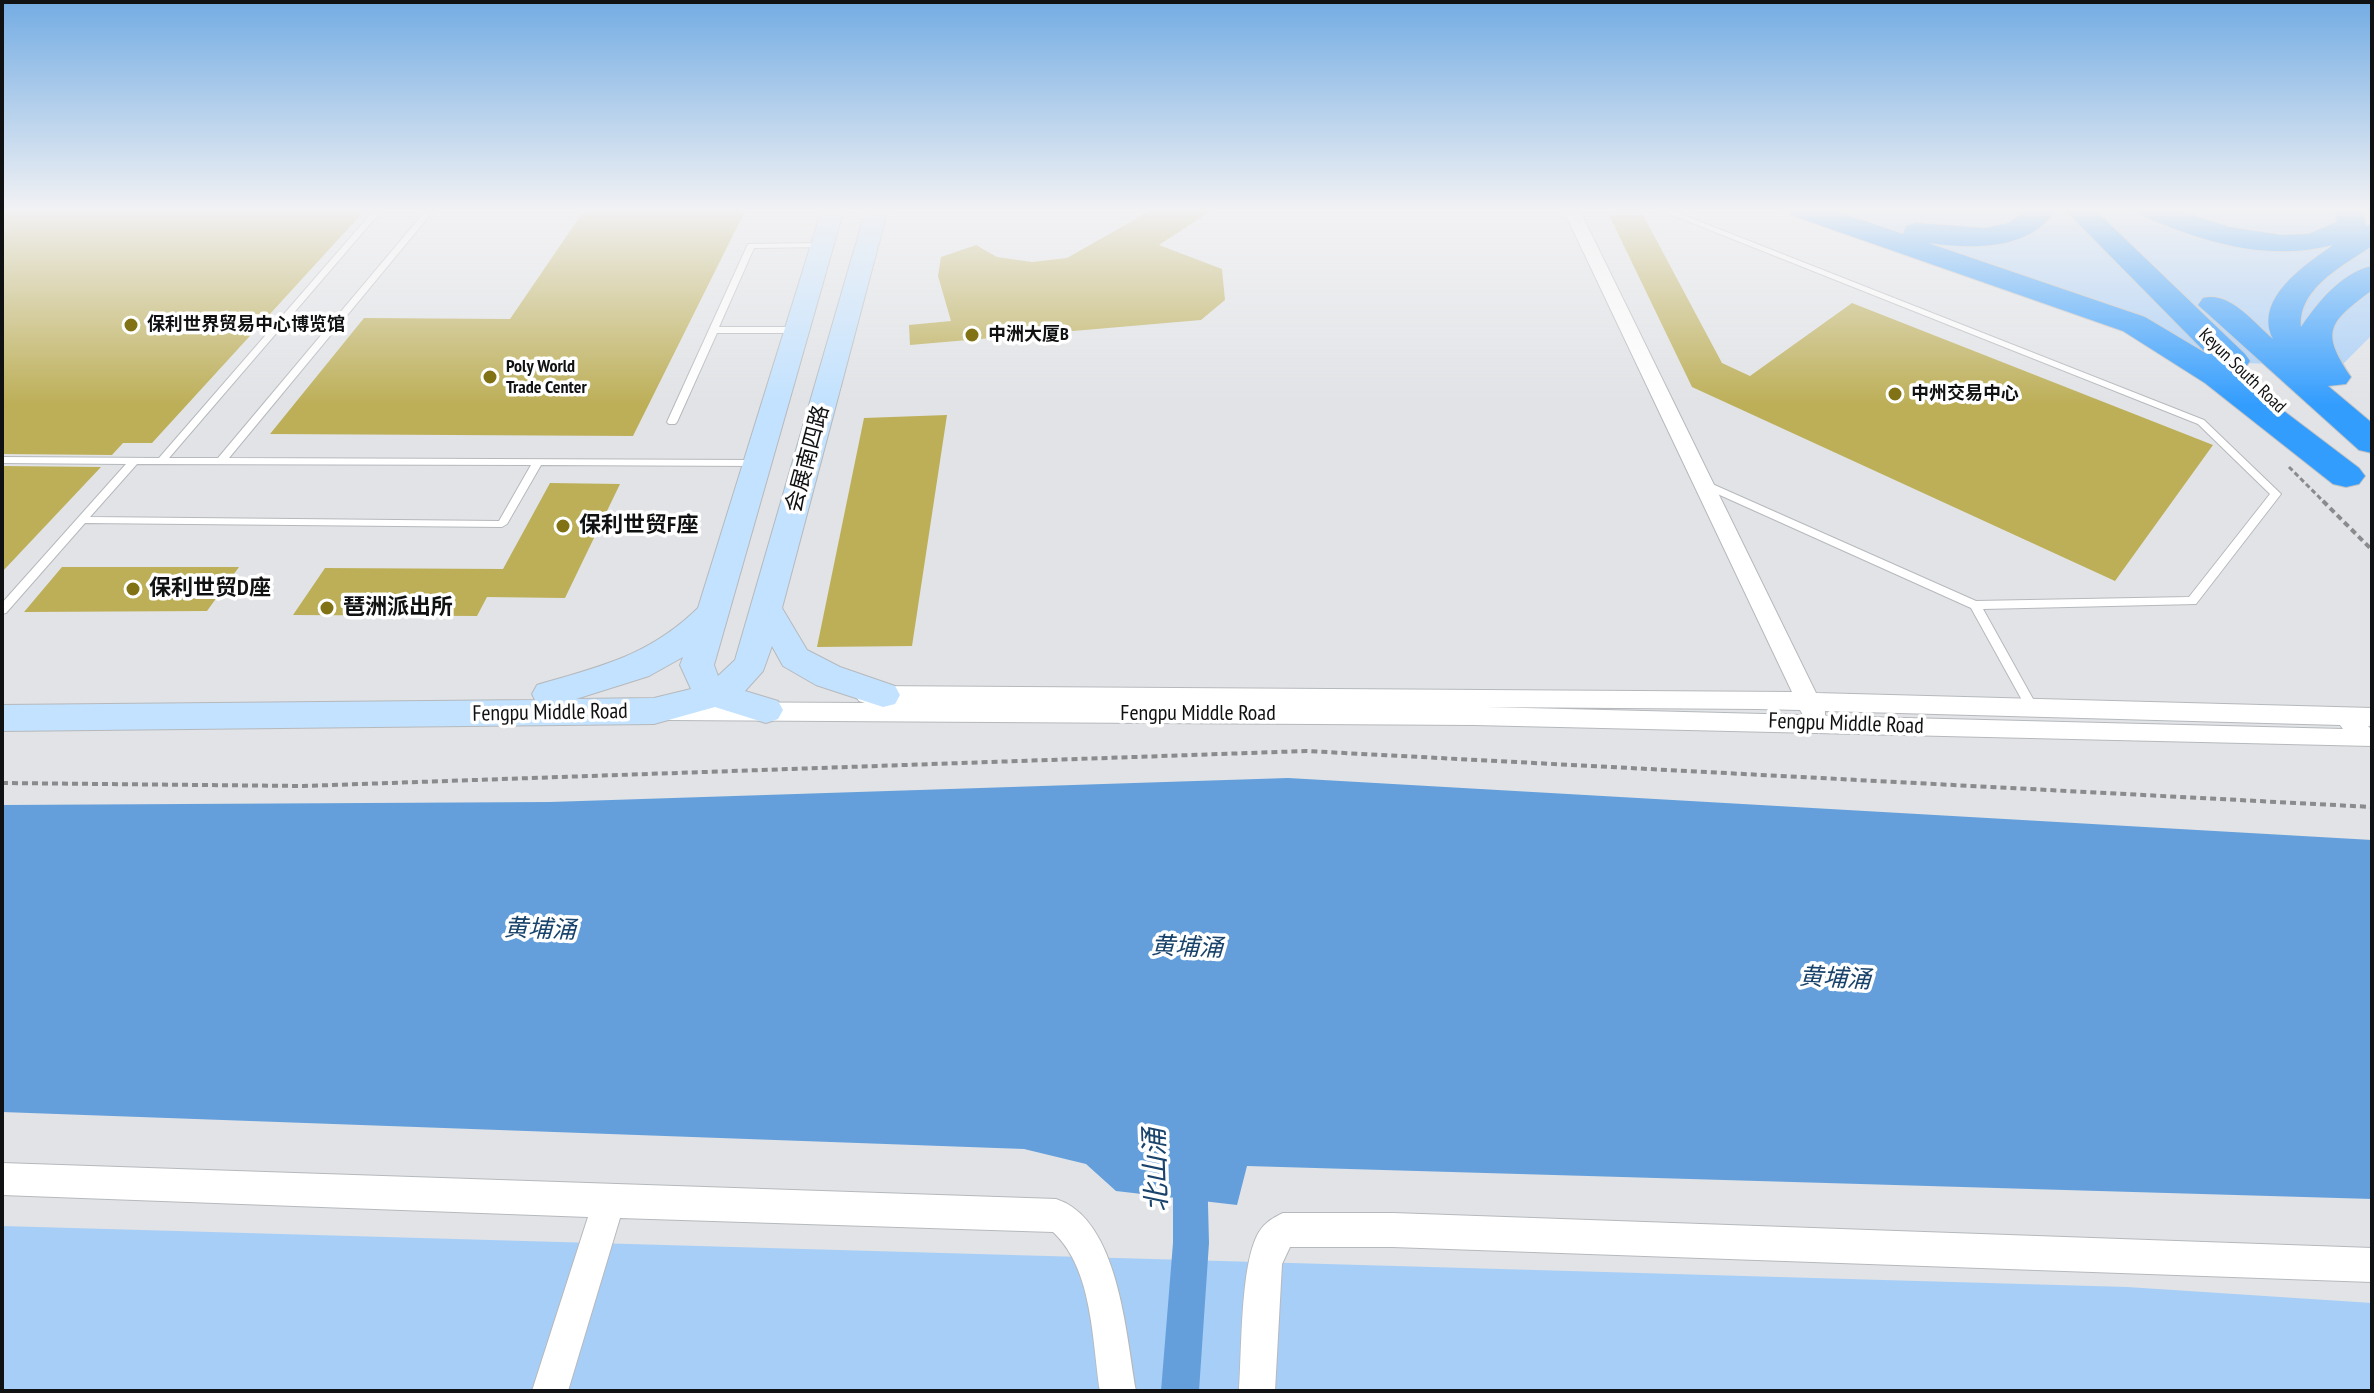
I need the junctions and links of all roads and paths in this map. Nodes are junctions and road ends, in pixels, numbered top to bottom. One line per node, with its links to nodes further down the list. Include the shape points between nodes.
1 (323, 274): 20 (lane)
2 (377, 274): 21 (lane)
3 (739, 274): 13 (lane)
4 (813, 274): 14 (street)
5 (859, 274): 28 (street, 会展南四路)
6 (1603, 274): 24 (street)
7 (1826, 274): 27 (lane, via 2201,422 2276,494 2192,601)
8 (1989, 274): 25 (highway, via 2134,324 2182,351)
9 (2143, 274): 25 (highway, Keyun South Road)
10 (2182, 274): 17 (highway, Keyun South Road)
11 (2318, 274): 15 (highway, via 2292,296 2283,322 2301,355)
12 (2372, 275): 15 (highway, via 2331,306 2315,331 2317,352)
13 (714, 330): 14 (lane); 16 (lane)
14 (797, 330): 23 (street)
15 (2351, 407): 17 (highway)
16 (672, 422)
17 (2372, 440)
18 (2, 460): 19 (lane)
19 (135, 460): 20 (lane); 26 (lane)
20 (162, 460): 21 (lane)
21 (221, 461): 22 (lane)
22 (538, 462): 23 (lane); 26 (lane, via 502,524)
23 (756, 463): 30 (street)
24 (1706, 485): 27 (lane); 38 (street)
25 (2359, 488)
26 (82, 520): 29 (lane)
27 (1975, 605): 35 (lane)
28 (767, 609): 32 (street, 会展南四路, via 745,674); 34 (street, via 795,658)
29 (2, 610)
30 (714, 611): 31 (street, via 694,633 644,666); 32 (street, via 697,665 699,677)
31 (549, 694): 32 (street, Fengpu Middle Road); 33 (street, Fengpu Middle Road)
32 (717, 694): 34 (street, Fengpu Middle Road); 36 (street); 37 (street, 会展南四路)
33 (2, 695)
34 (883, 695): 38 (street, Fengpu Middle Road)
35 (2032, 708): 38 (street, Fengpu Middle Road); 39 (street, Fengpu Middle Road)
36 (766, 710): 37 (street, Fengpu Middle Road); 38 (street, Fengpu Middle Road, via 1458,716)
37 (654, 711): 41 (street, Fengpu Middle Road)
38 (1813, 712): 39 (street, Fengpu Middle Road, via 2365,739)
39 (2346, 716): 40 (street, Fengpu Middle Road)
40 (2372, 717)
41 (2, 718)
42 (2, 783): 43 (path, via 303,786 1306,751)
43 (2372, 807)
44 (2, 1179): 45 (street)
45 (609, 1202): 47 (street); 48 (street, via 1062,1217 1081,1237 1096,1279)
46 (2372, 1265): 49 (street, via 1283,1230 1271,1243 1265,1264)
47 (550, 1391)
48 (1118, 1391)
49 (1257, 1391)

